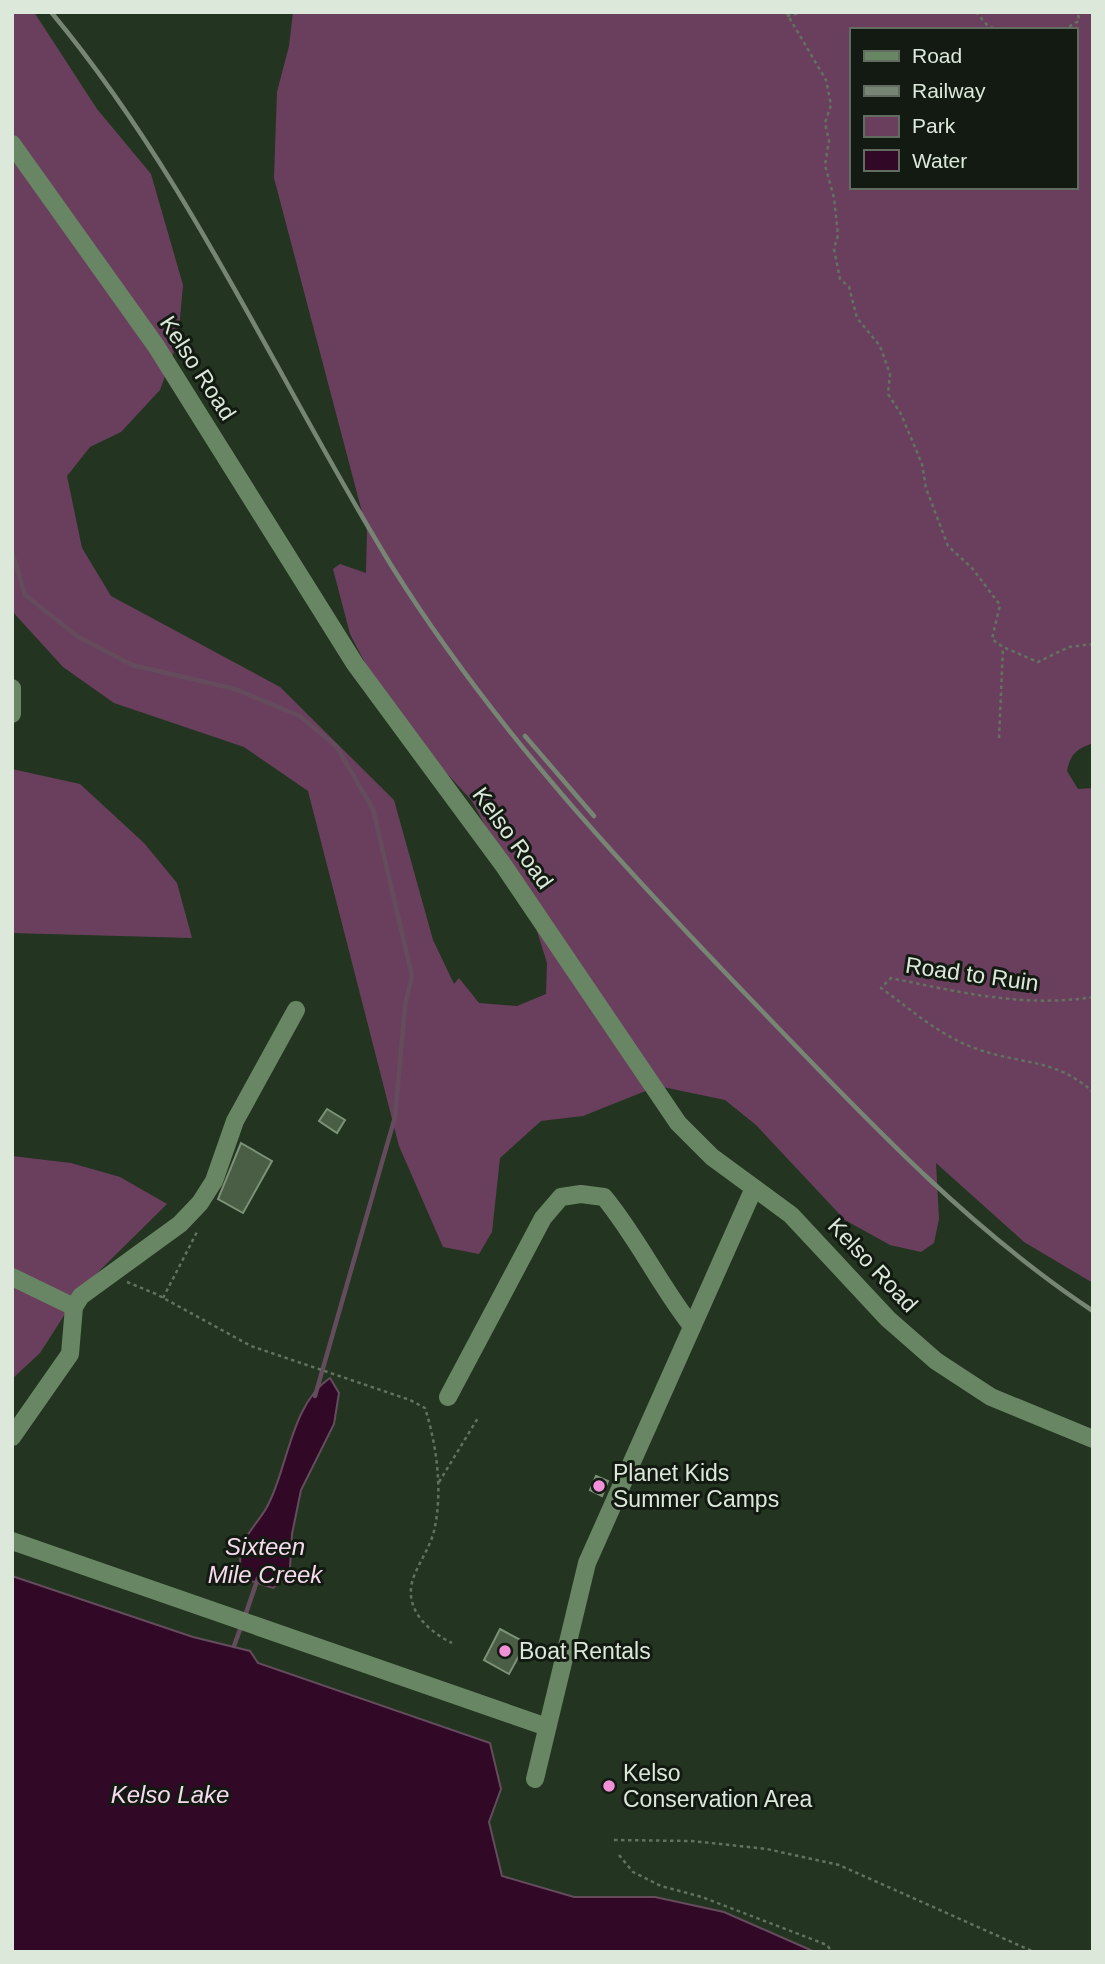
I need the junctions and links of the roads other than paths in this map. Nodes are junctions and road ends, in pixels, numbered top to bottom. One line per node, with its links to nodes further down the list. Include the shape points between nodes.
1 (12, 144): 5 (street, Kelso Road, via 156,346 355,664 504,866 678,1123 712,1157)
2 (12, 688): 3 (street)
3 (12, 714)
4 (296, 1010): 7 (street, via 235,1121 214,1181 200,1203)
5 (754, 1188): 8 (street); 11 (street, Kelso Road, via 791,1215 888,1320 961,1380)
6 (12, 1277): 7 (street)
7 (74, 1307): 10 (street, via 70,1354)
8 (691, 1325): 9 (street, via 604,1197 561,1197 543,1218); 13 (street, via 587,1563)
9 (448, 1397)
10 (12, 1437)
11 (1093, 1440)
12 (12, 1541): 13 (street)
13 (547, 1727): 14 (street)
14 (535, 1779)

